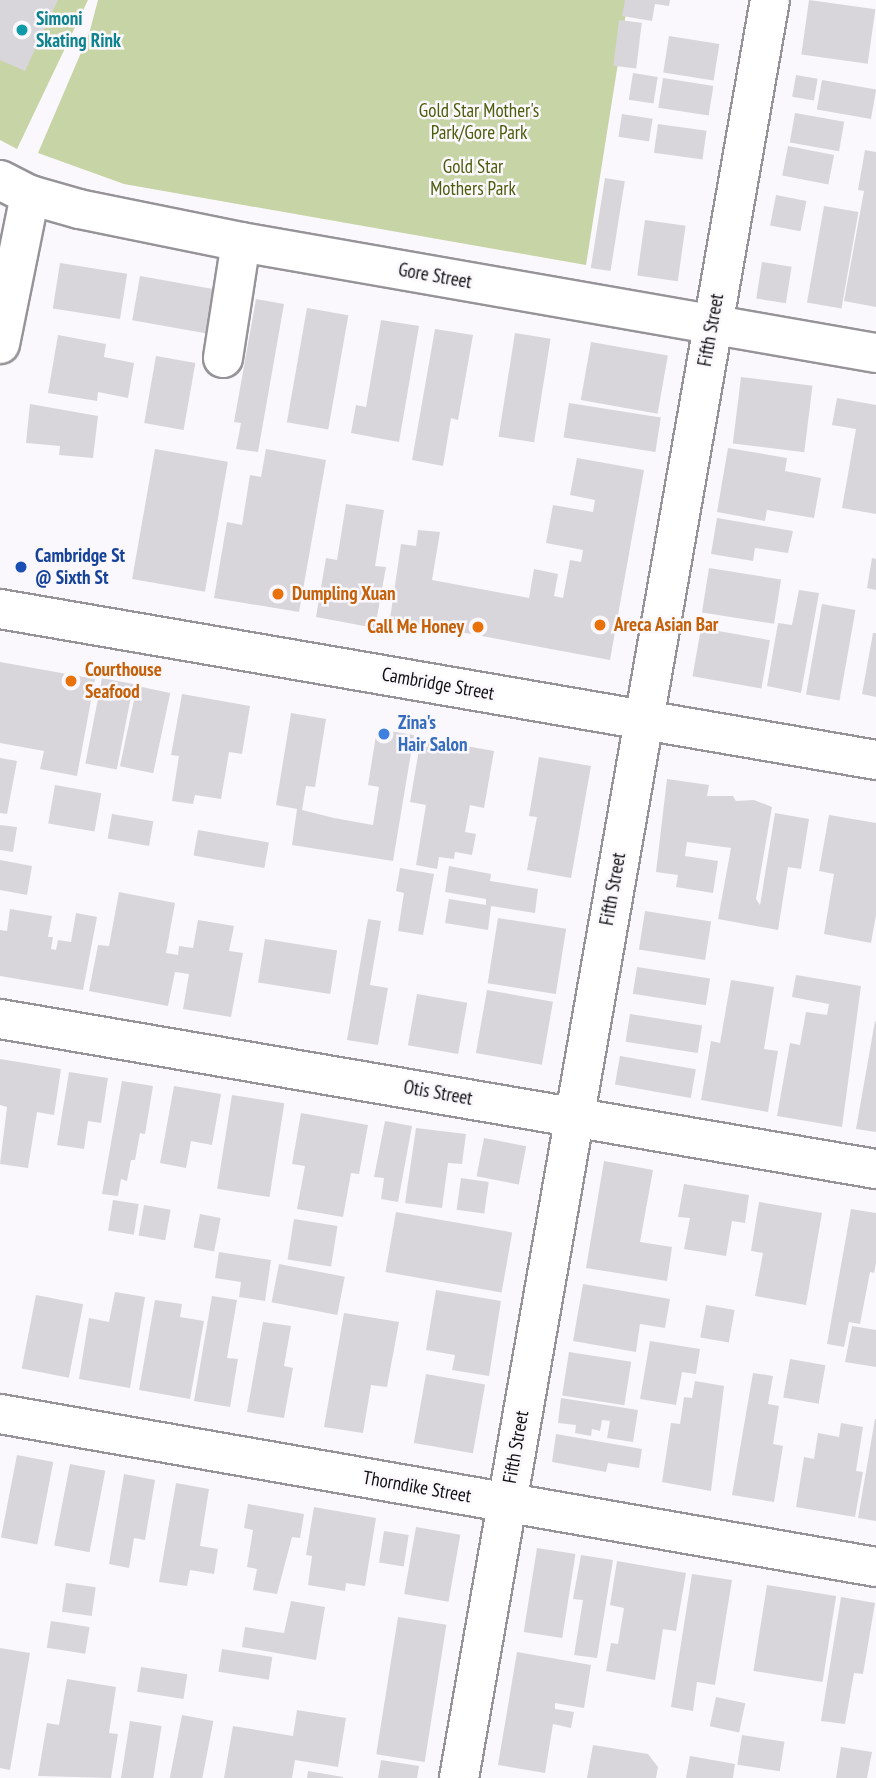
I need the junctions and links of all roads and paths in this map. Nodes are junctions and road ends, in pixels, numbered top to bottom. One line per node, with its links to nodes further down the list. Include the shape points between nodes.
1 (770, 0): 4 (street, Fifth Street)
2 (15, 187): 3 (street, Gore Street); 5 (street)
3 (241, 242): 4 (street, Gore Street); 7 (street)
4 (711, 325): 6 (street, Gore Street); 9 (street, Fifth Street)
5 (0, 344)
6 (876, 353)
7 (223, 358)
8 (0, 609): 9 (street, Cambridge Street)
9 (642, 720): 10 (street, Cambridge Street); 12 (street, Fifth Street)
10 (876, 760)
11 (0, 1018): 12 (street, Otis Street)
12 (573, 1117): 13 (street, Otis Street); 15 (street, Fifth Street)
13 (876, 1169)
14 (0, 1414): 15 (street, Thorndike Street)
15 (507, 1502): 16 (street, Thorndike Street); 17 (street, Fifth Street)
16 (876, 1567)
17 (459, 1778)

